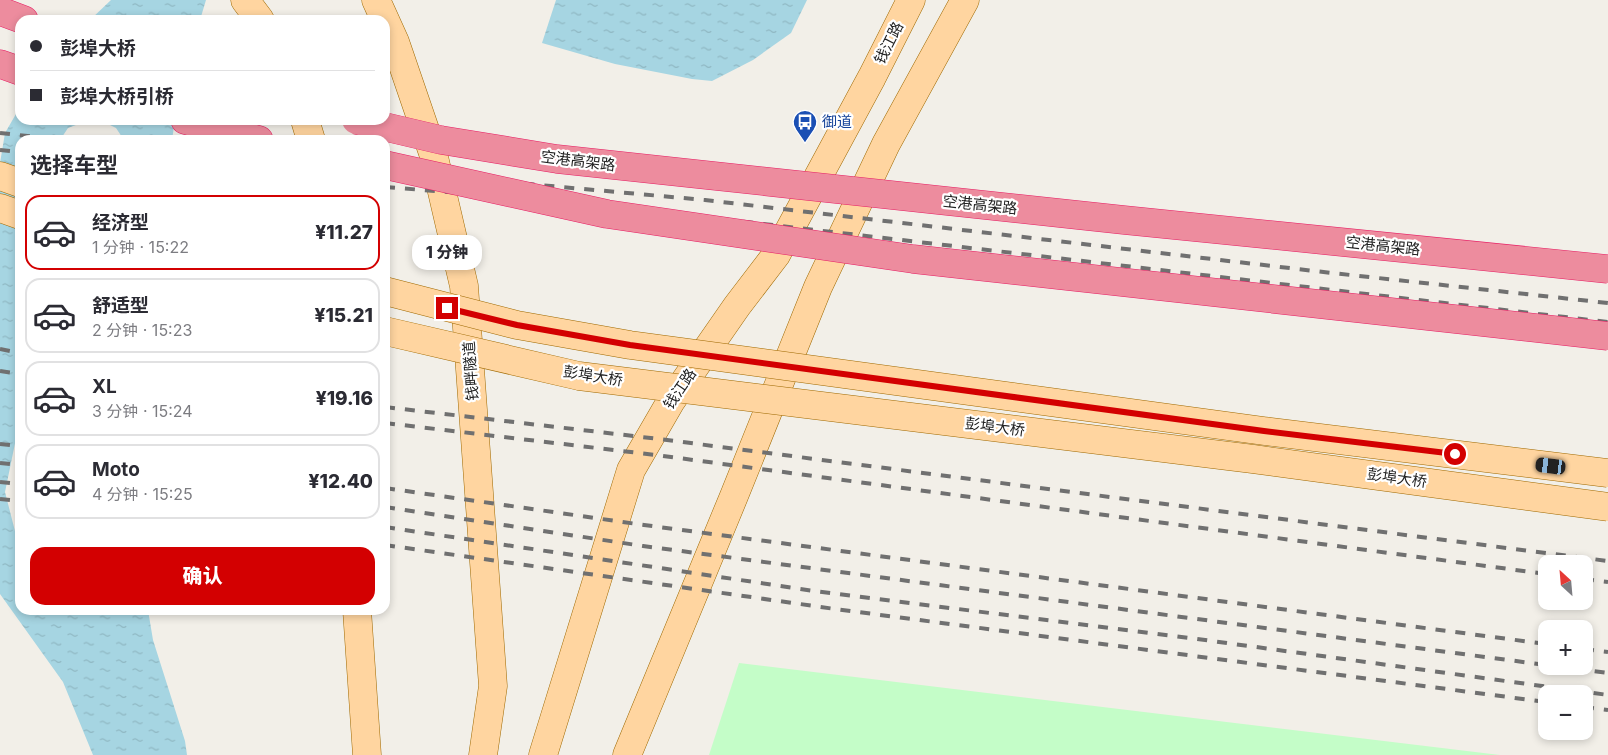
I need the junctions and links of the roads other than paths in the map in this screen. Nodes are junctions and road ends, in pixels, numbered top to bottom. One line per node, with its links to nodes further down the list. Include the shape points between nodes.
1 (246, 0): 6 (main road)
2 (376, 0): 7 (main road, 钱畔隧道)
3 (911, 0): 29 (main road, 钱江路, via 776,255 671,401 631,470)
4 (965, 0): 30 (main road, via 886,144 818,287)
5 (0, 11): 8 (highway)
6 (256, 15)
7 (383, 15)
8 (15, 17)
9 (390, 29): 28 (main road, 钱畔隧道, via 433,153 464,286 492,686)
10 (0, 64): 11 (highway)
11 (15, 69)
12 (204, 125): 14 (highway)
13 (377, 125): 20 (highway, 空港高架路, bridge, via 441,140 556,159)
14 (241, 135)
15 (390, 166): 23 (highway, bridge, via 607,214 904,257)
16 (0, 176): 17 (main road)
17 (15, 181)
18 (0, 208): 19 (main road)
19 (15, 213)
20 (1608, 269)
21 (390, 292): 24 (main road, 彭埠大桥, bridge, via 517,325 630,345 1254,430)
22 (390, 332): 25 (main road, 彭埠大桥, bridge, via 579,376)
23 (1608, 336)
24 (1608, 473)
25 (1608, 506)
26 (357, 615): 27 (main road)
27 (367, 755)
28 (483, 755)
29 (543, 755)
30 (627, 755)

